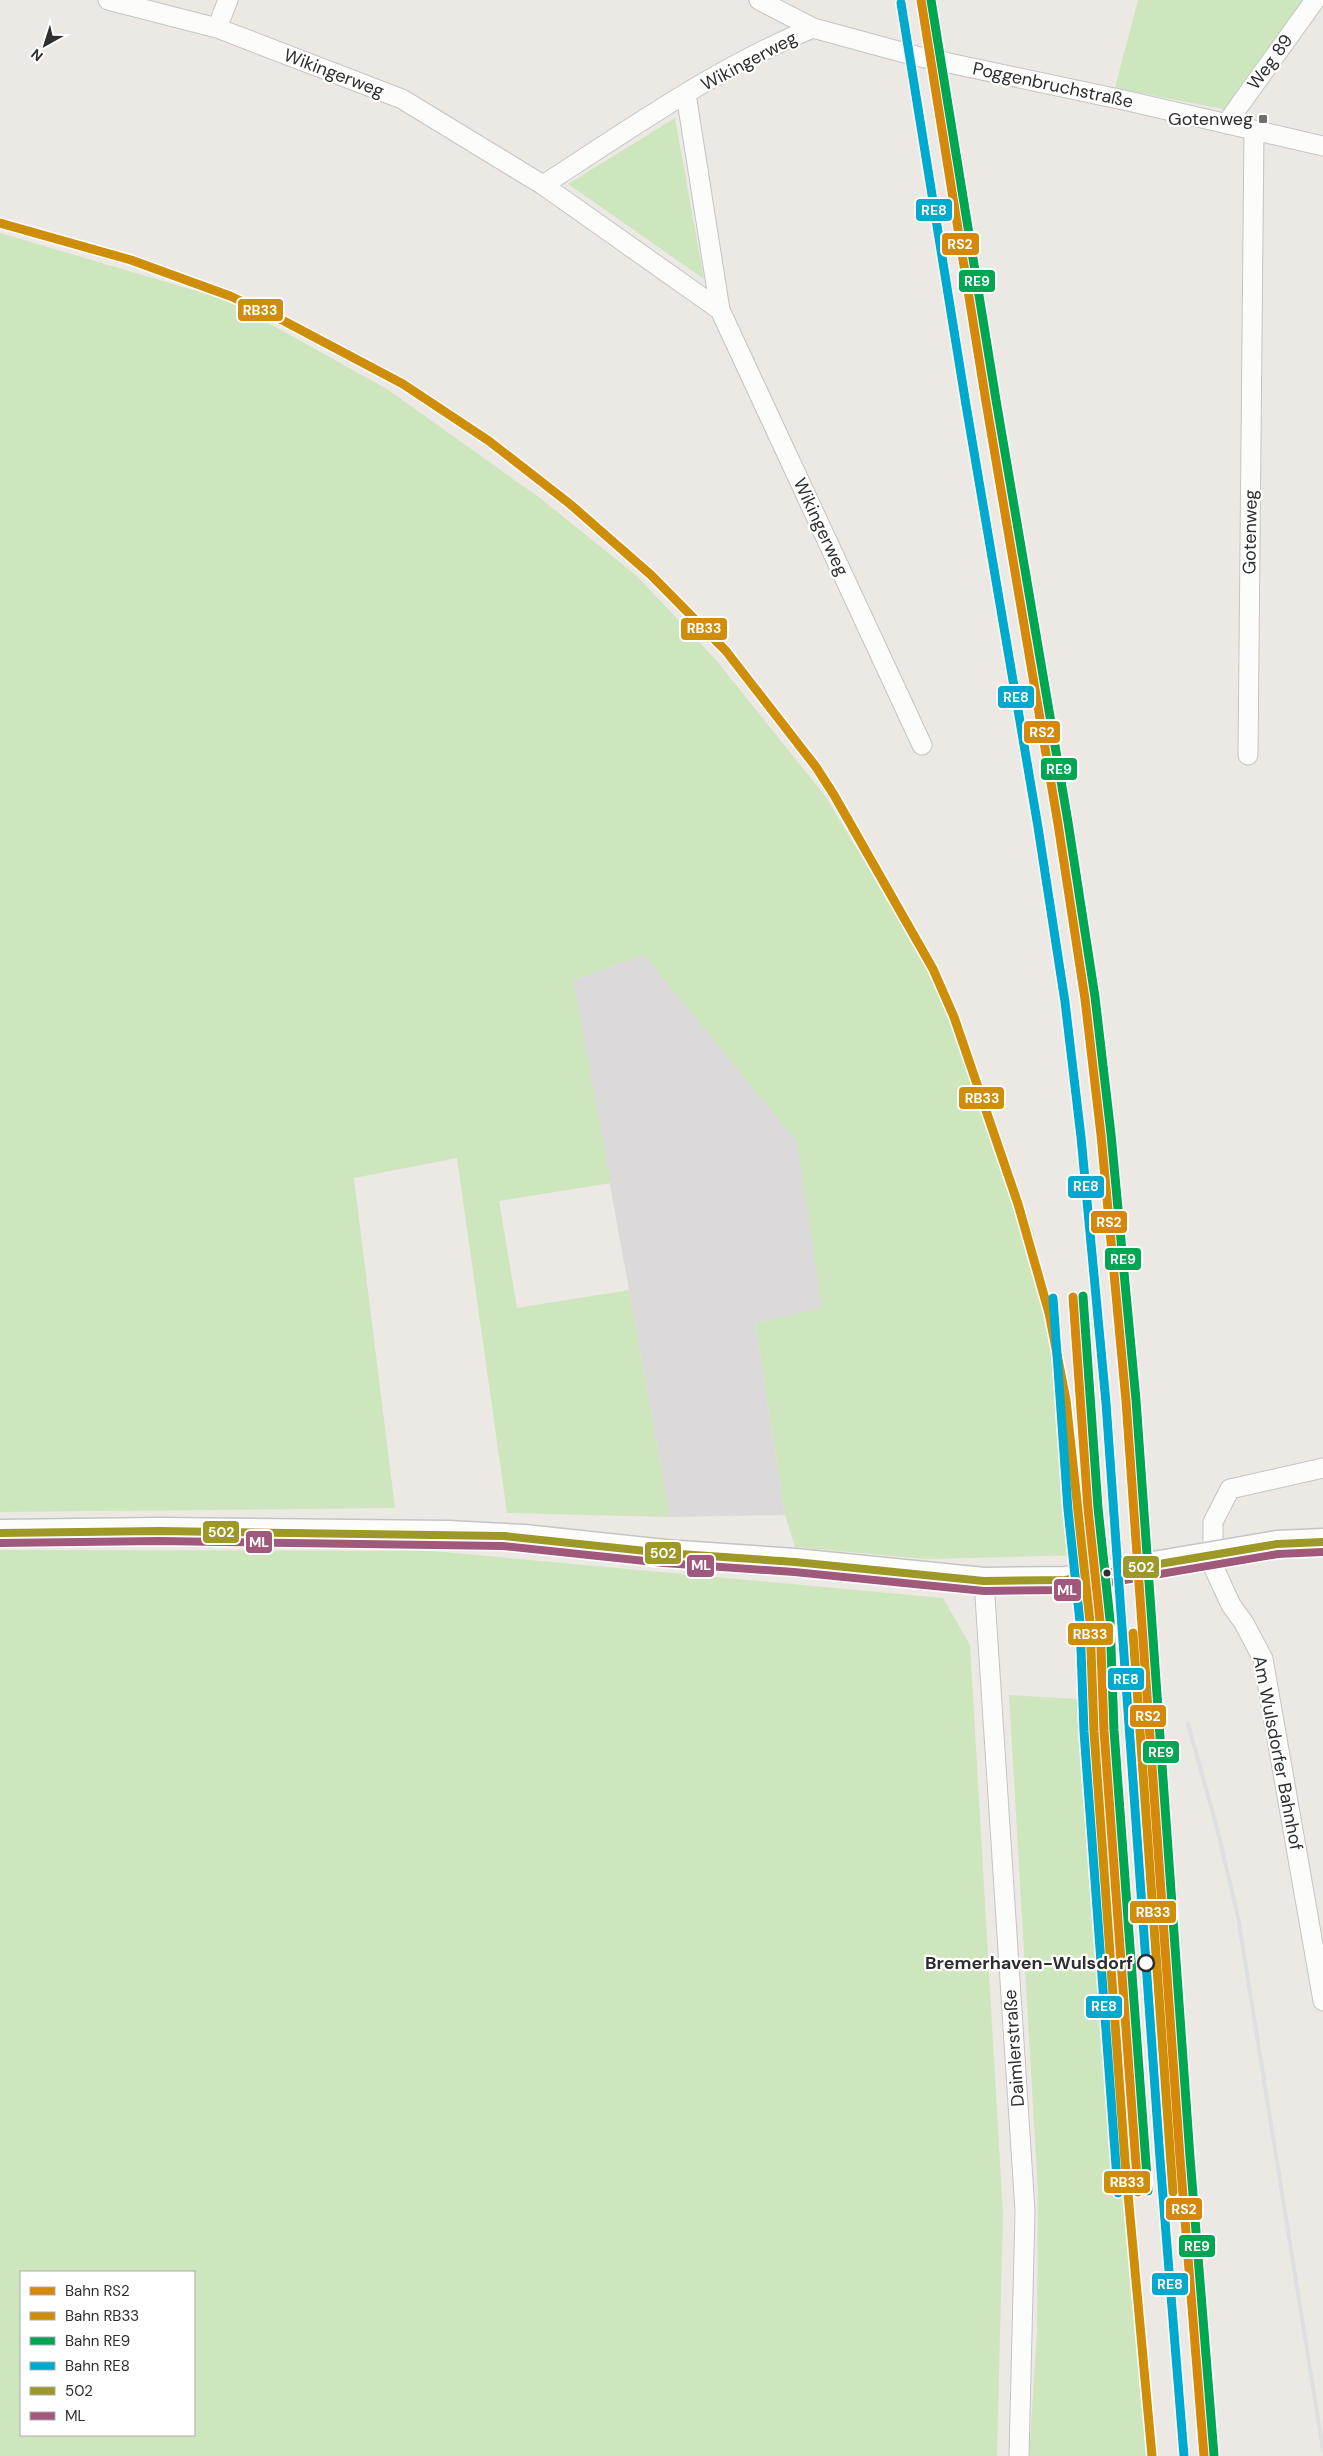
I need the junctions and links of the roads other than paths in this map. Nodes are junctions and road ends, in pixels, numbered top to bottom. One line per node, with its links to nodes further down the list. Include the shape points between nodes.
1 (108, 0): 5 (street, Wikingerweg)
2 (228, 0): 5 (street)
3 (759, 0): 6 (street, Poggenbruchstraße)
4 (1315, 0): 8 (street, Weg 89)
5 (217, 28): 11 (street, Wikingerweg, via 402,99)
6 (813, 28): 7 (street, Wikingerweg, via 776,43); 8 (street, Poggenbruchstraße, via 916,56)
7 (686, 94): 11 (street, Wikingerweg); 12 (street, Wikingerweg)
8 (1226, 124): 9 (street, Poggenbruchstraße)
9 (1254, 130): 10 (street, Poggenbruchstraße); 14 (street, Gotenweg)
10 (1323, 146)
11 (543, 185): 12 (street, Wikingerweg)
12 (720, 310): 13 (street, Wikingerweg)
13 (922, 745)
14 (1248, 755)
15 (1323, 1468): 19 (street, Am Wulsdorfer Bahnhof, via 1230,1488 1213,1522 1213,1566 1231,1605 1263,1659)
16 (0, 1533): 18 (street, via 159,1531 495,1536)
17 (1323, 1542): 18 (street, bridge, via 1277,1544 1065,1580)
18 (984, 1581): 21 (street, Daimlerstraße, via 1025,2211)
19 (1318, 1934): 20 (street, Am Wulsdorfer Bahnhof)
20 (1323, 2001)
21 (1019, 2456)

